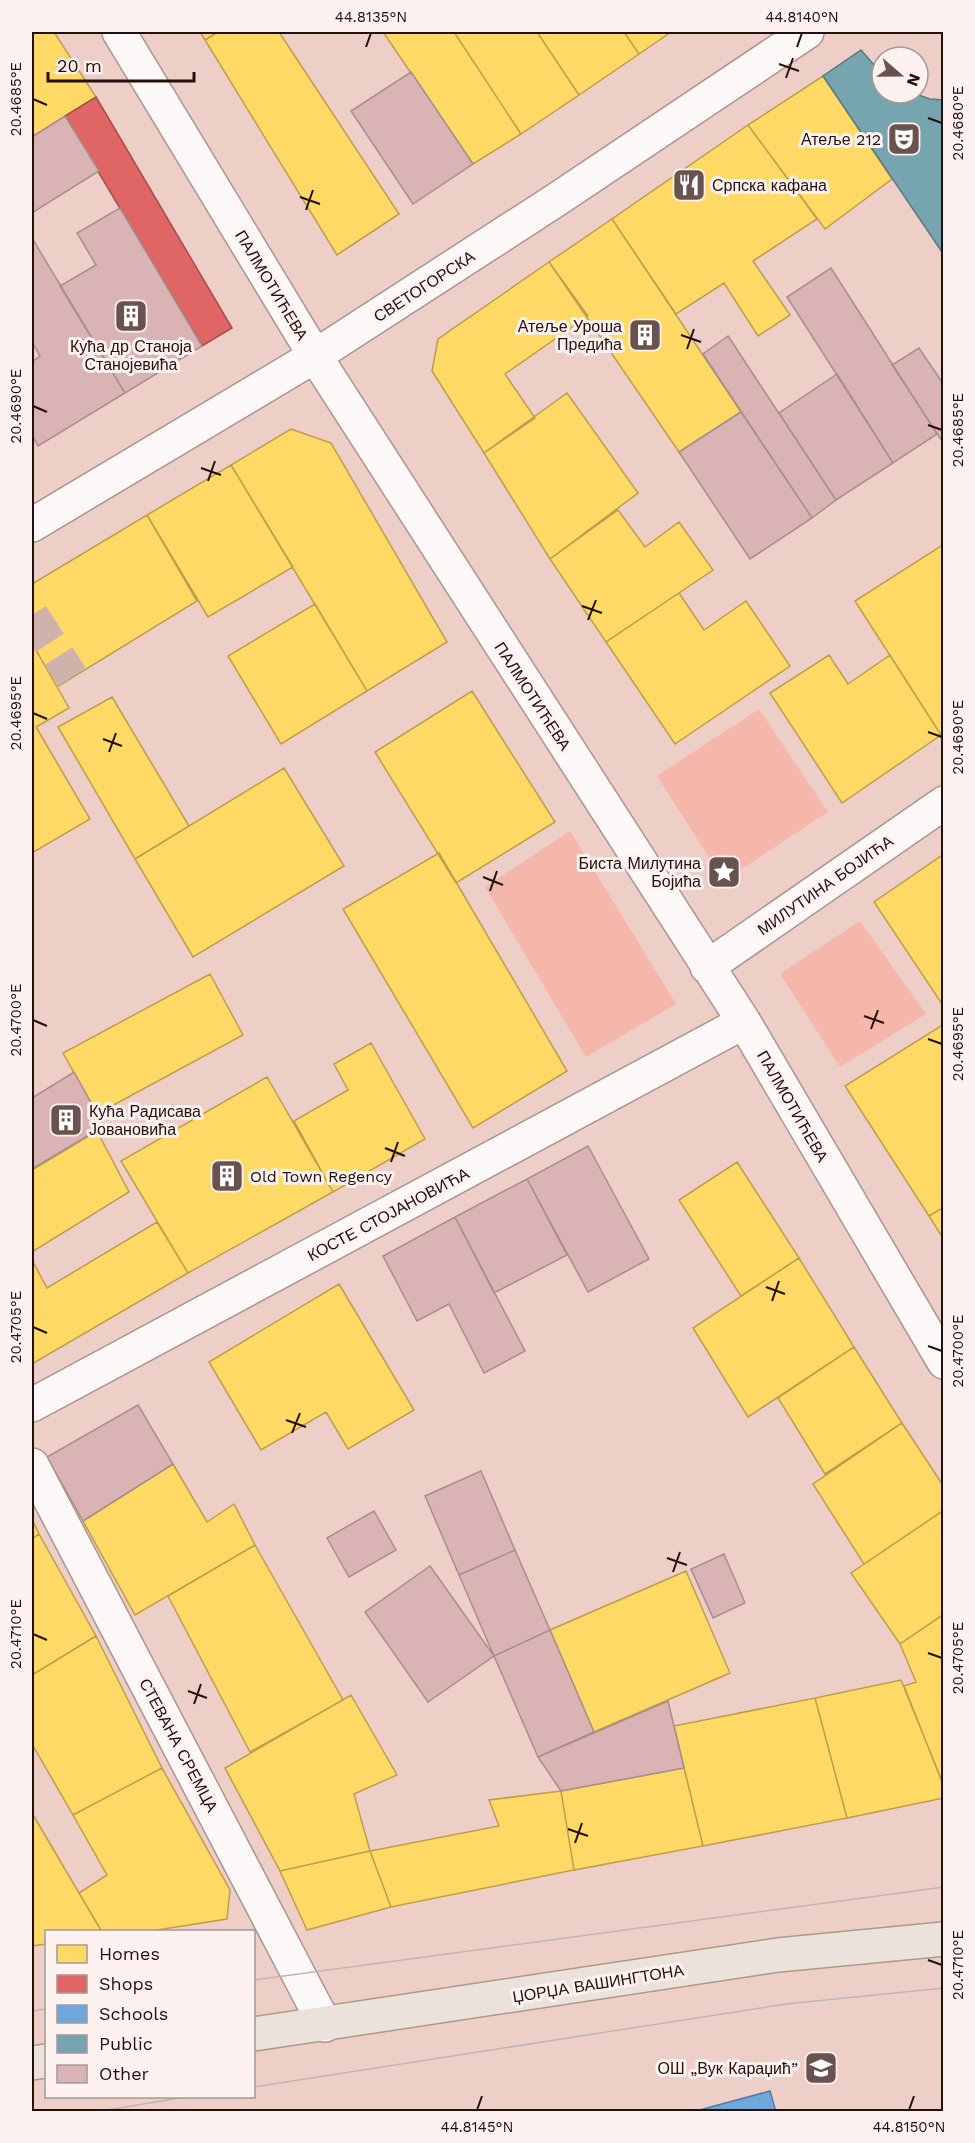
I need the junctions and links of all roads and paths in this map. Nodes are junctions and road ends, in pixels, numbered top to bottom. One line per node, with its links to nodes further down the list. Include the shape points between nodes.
1 (119, 32): 3 (street, ПАЛМОТИЋЕВА)
2 (807, 32): 3 (street, СВЕТОГОРСКА)
3 (315, 356): 4 (street, СВЕТОГОРСКА); 6 (street, ПАЛМОТИЋЕВА)
4 (32, 525)
5 (944, 803): 6 (street, МИЛУТИНА БОЈИЋА)
6 (707, 967): 7 (street, ПАЛМОТИЋЕВА)
7 (744, 1022): 8 (street, ПАЛМОТИЋЕВА); 9 (street, КОСТЕ СТОЈАНОВИЋА)
8 (944, 1362)
9 (32, 1405)
10 (32, 1465): 12 (street, СТЕВАНА СРЕМЦА)
11 (944, 1939): 12 (main road, ЏОРЏА ВАШИНГТОНА, via 778,1955)
12 (325, 2025): 13 (main road, ЏОРЏА ВАШИНГТОНА)
13 (255, 2034)

